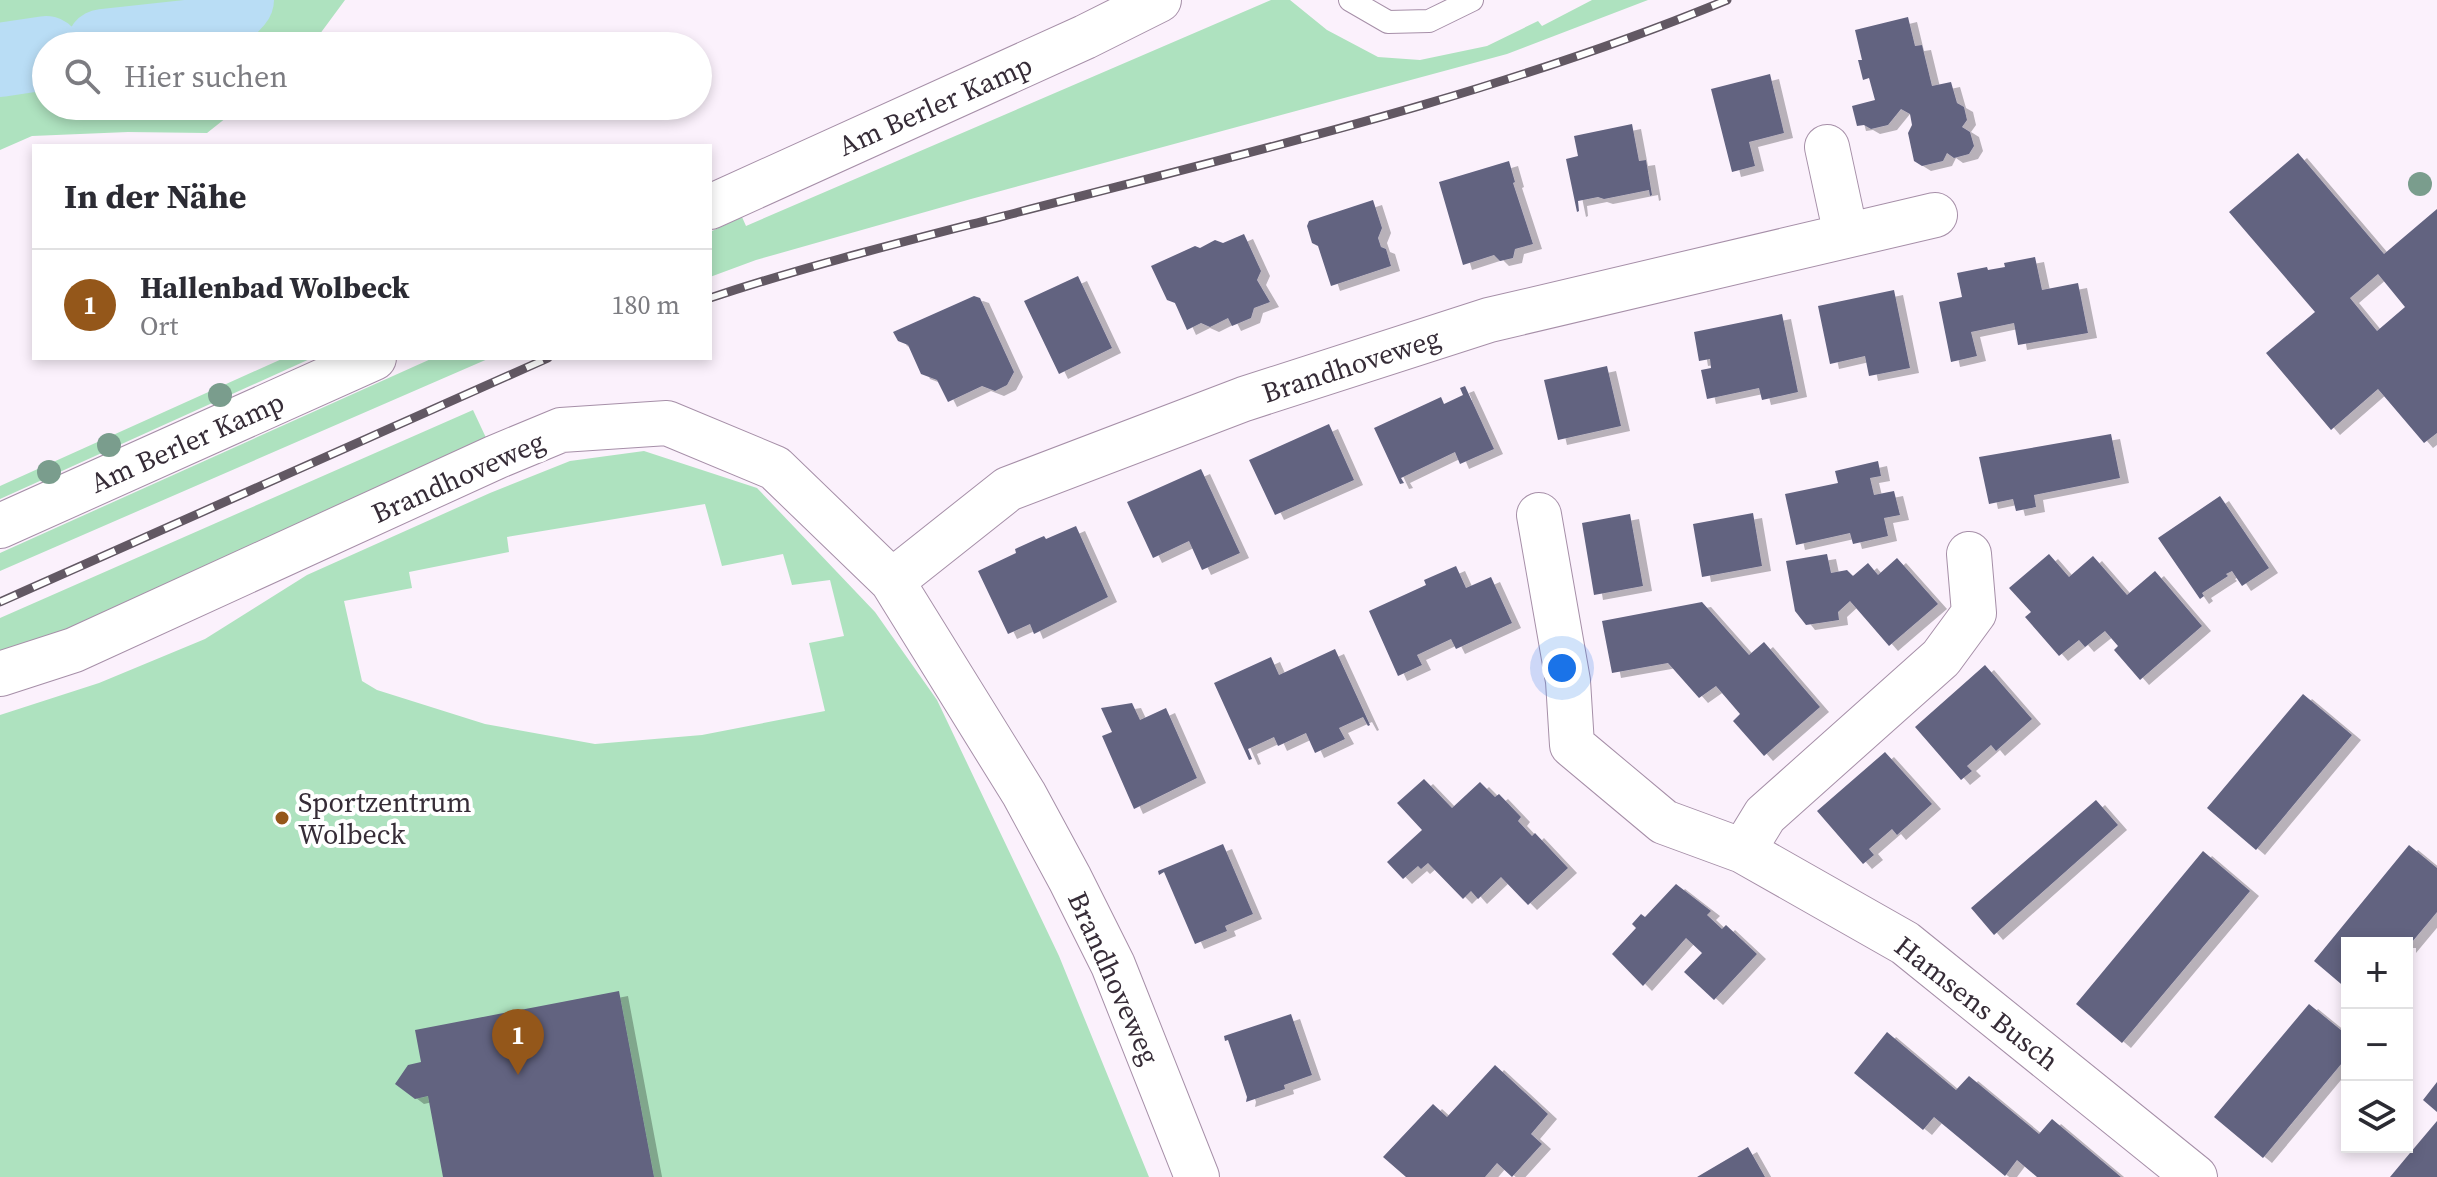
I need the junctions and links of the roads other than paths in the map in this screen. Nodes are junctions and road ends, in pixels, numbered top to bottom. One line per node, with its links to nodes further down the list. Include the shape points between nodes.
1 (1159, 0): 5 (street, Am Berler Kamp)
2 (1350, 0): 3 (lane, via 1388,22 1429,21)
3 (1472, 0)
4 (1827, 147): 7 (street)
5 (712, 206)
6 (1935, 215): 7 (street, Brandhoveweg)
7 (1846, 235): 12 (street, Brandhoveweg, via 1489,320 1244,399 1008,489)
8 (370, 360): 10 (street, Am Berler Kamp)
9 (1539, 515): 14 (street, Hamsens Busch, via 1568,681 1572,745 1664,822)
10 (0, 526)
11 (1969, 554): 14 (street, via 1974,613 1941,658 1765,815)
12 (892, 581): 13 (street, Brandhoveweg, via 775,468 667,423 561,430 74,650); 15 (street, Brandhoveweg, via 1024,794 1070,879 1118,977)
13 (0, 674)
14 (1743, 851): 16 (street, Hamsens Busch, via 1905,943)
15 (1197, 1177)
16 (2195, 1177)

